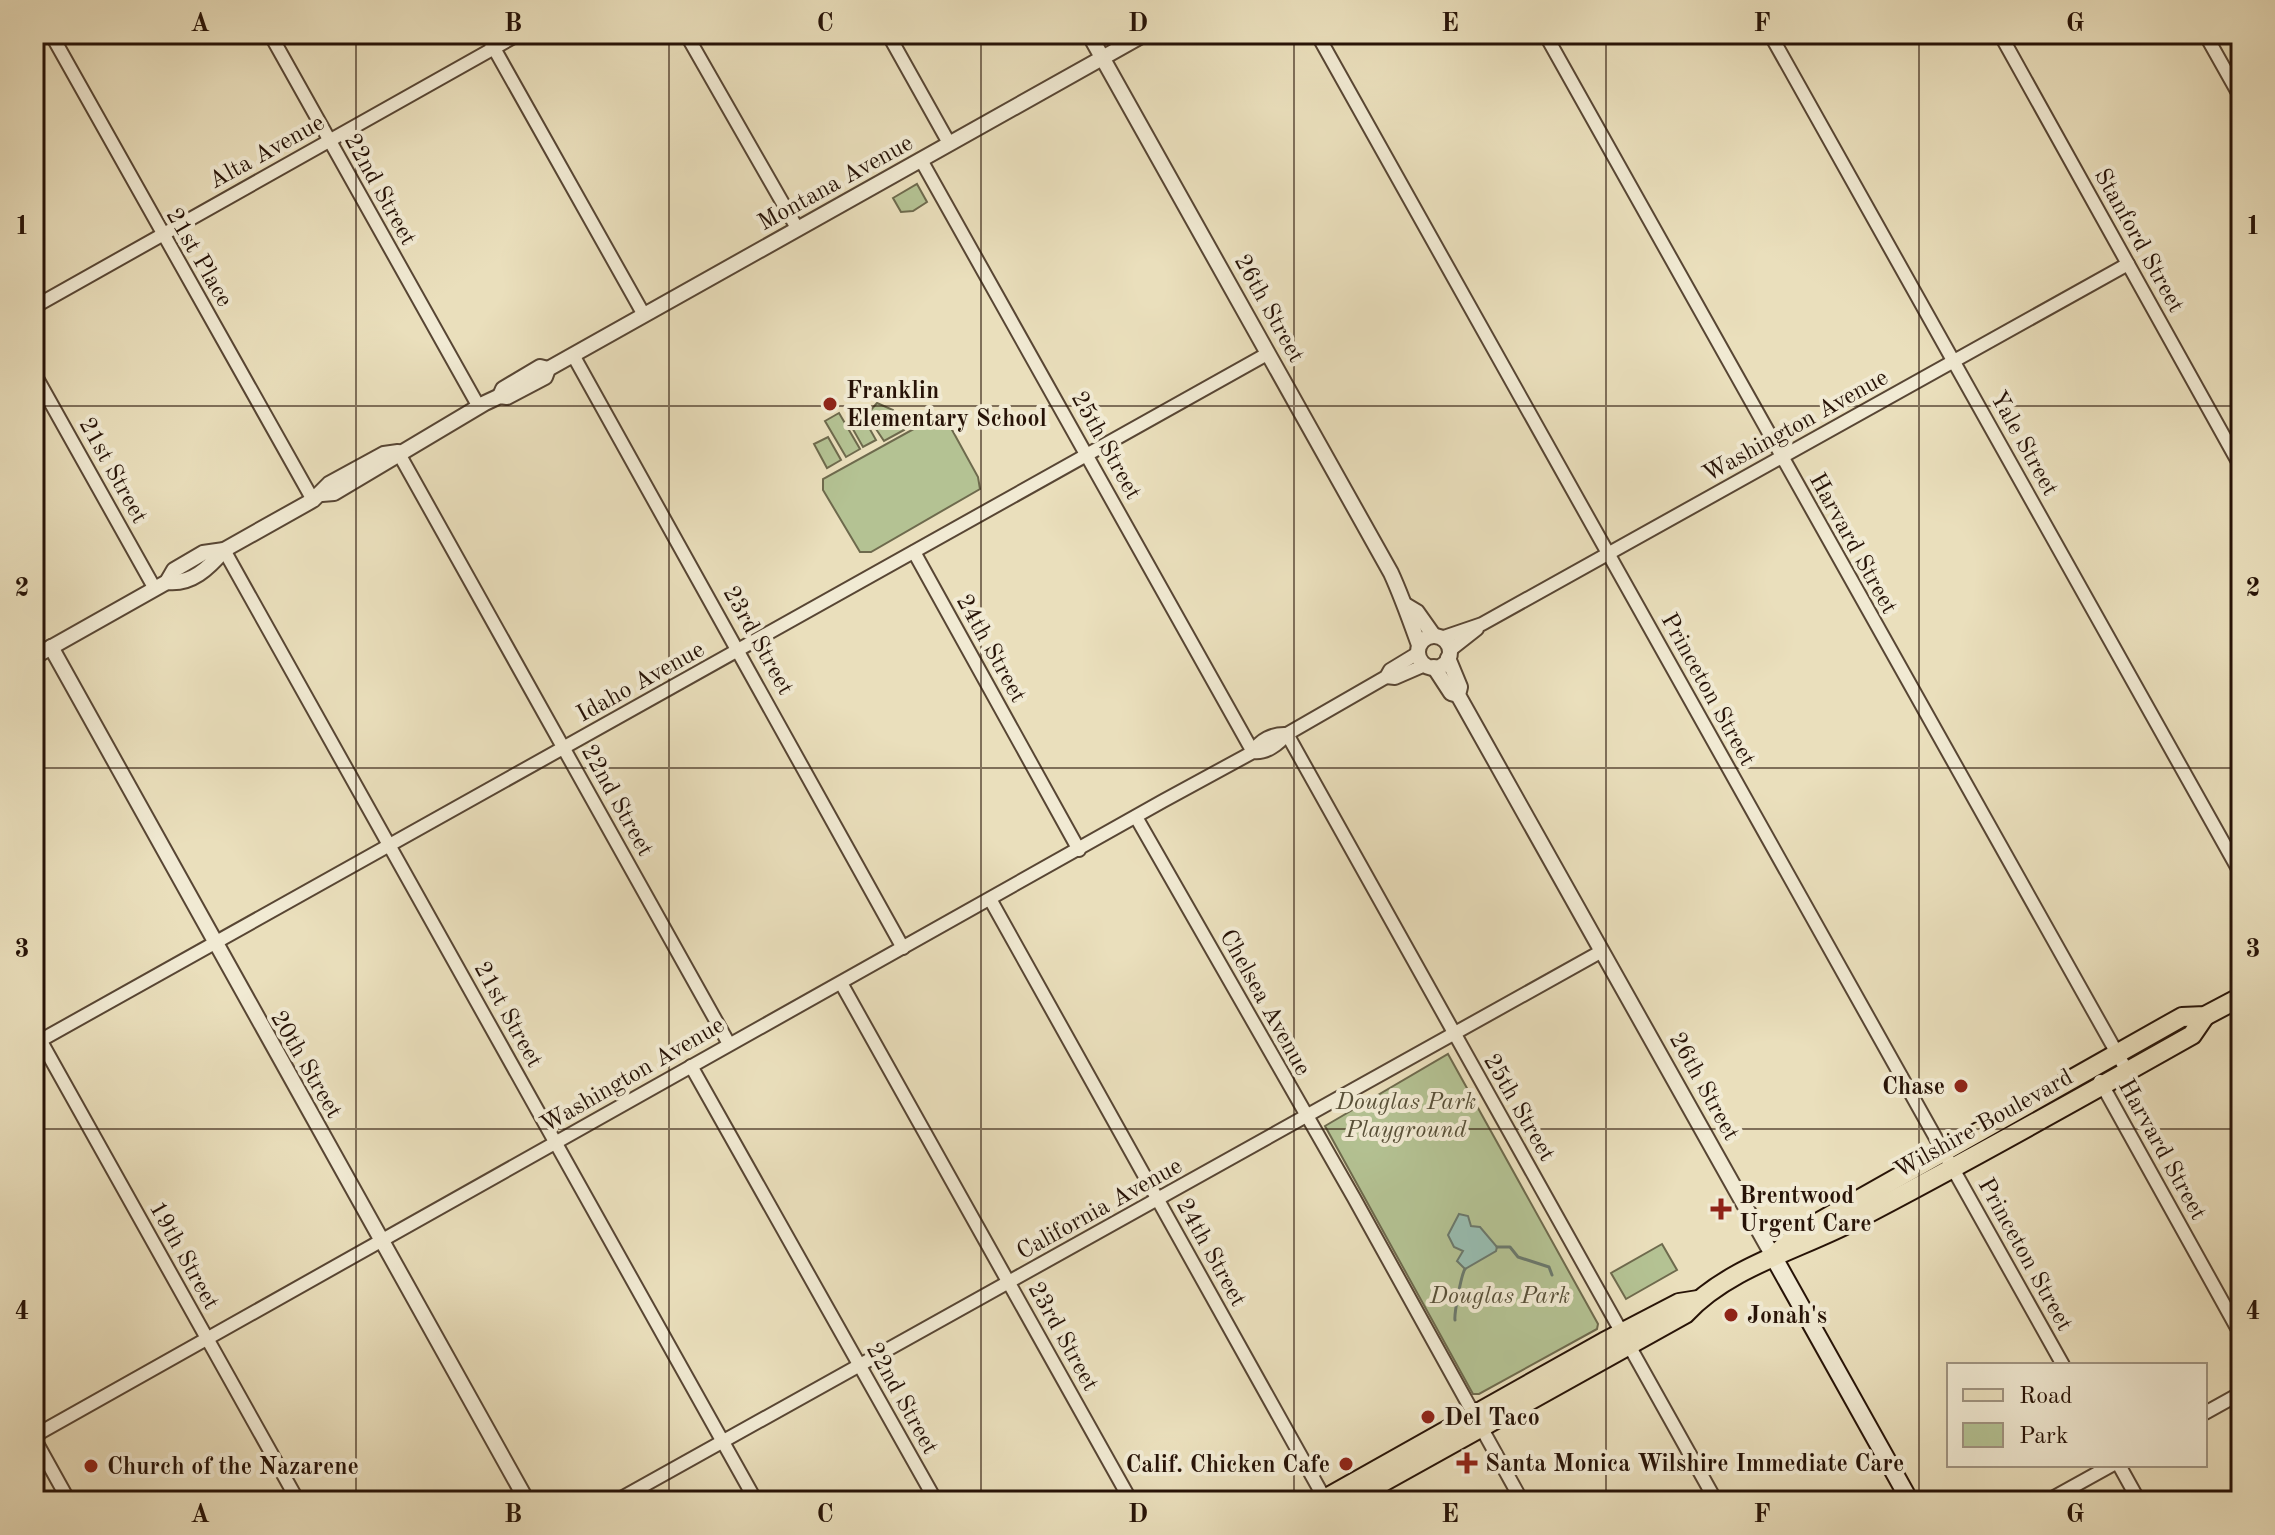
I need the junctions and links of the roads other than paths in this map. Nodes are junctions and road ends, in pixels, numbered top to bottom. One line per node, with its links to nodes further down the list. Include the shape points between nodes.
1 (51, 34): 21 (street, 21st Place)
2 (270, 34): 17 (street, 22nd Street)
3 (486, 34): 14 (street)
4 (519, 34): 14 (street, Alta Avenue)
5 (686, 34): 20 (street)
6 (888, 34): 18 (street)
7 (1089, 34): 15 (street, 26th Street)
8 (1145, 34): 15 (street, Montana Avenue)
9 (1317, 34): 37 (street, Princeton Street)
10 (1545, 34): 32 (street, Harvard Street)
11 (1770, 34): 27 (street, Yale Street)
12 (2000, 34): 22 (street, Stanford Street)
13 (2205, 34): 16 (street)
14 (494, 48): 17 (street, Alta Avenue); 24 (street)
15 (1103, 58): 18 (street, Montana Avenue); 25 (street, 26th Street)
16 (2241, 98)
17 (329, 141): 21 (street, Alta Avenue); 29 (street, 22nd Street)
18 (949, 143): 19 (street, Montana Avenue)
19 (921, 160): 20 (street, Montana Avenue); 31 (street, 25th Street)
20 (797, 228): 24 (street, Montana Avenue)
21 (161, 234): 23 (street, Alta Avenue); 34 (street, 21st Place)
22 (2128, 264): 27 (street, Washington Avenue); 33 (street, Stanford Street)
23 (34, 307)
24 (644, 315): 26 (street, Montana Avenue)
25 (1267, 354): 31 (street, Idaho Avenue); 39 (street, 26th Street)
26 (573, 355): 29 (street, Montana Avenue, via 548,369 545,377); 42 (street, 23rd Street)
27 (1953, 361): 32 (street, Washington Avenue); 52 (street, Yale Street)
28 (34, 373): 38 (street, 21st Street)
29 (479, 407): 30 (street, Montana Avenue)
30 (398, 452): 34 (street, Montana Avenue, via 384,454 329,484); 47 (street, 22nd Street)
31 (1087, 455): 36 (street, Idaho Avenue); 48 (street, 25th Street)
32 (1781, 458): 37 (street, Washington Avenue); 63 (street, Harvard Street)
33 (2240, 462)
34 (317, 497): 35 (street, Montana Avenue)
35 (224, 550): 38 (street, Montana Avenue, via 203,553 174,570); 50 (street, 21st Street)
36 (914, 552): 42 (street, Idaho Avenue); 51 (street, 24th Street)
37 (1609, 554): 40 (street, Washington Avenue); 70 (street, Princeton Street)
38 (161, 585): 41 (street, Montana Avenue)
39 (1407, 606): 40 (street, 26th Street); 44 (street, 26th Street)
40 (1443, 646): 44 (street); 44 (street); 45 (street, 26th Street, via 1460,687)
41 (51, 647): 43 (street, Montana Avenue); 54 (street, 20th Street)
42 (739, 650): 47 (street, Idaho Avenue); 55 (street, 23rd Street)
43 (34, 657)
44 (1424, 658): 45 (street, 26th Street); 46 (street, Washington Avenue, via 1390,670)
45 (1458, 695): 56 (street, 26th Street)
46 (1287, 734): 48 (street, Washington Avenue, via 1261,753); 60 (street, 25th Street)
47 (563, 748): 50 (street, Idaho Avenue); 62 (street, 22nd Street)
48 (1253, 752): 49 (street, Washington Avenue)
49 (1136, 817): 51 (street, Washington Avenue); 68 (street, Chelsea Avenue)
50 (389, 846): 54 (street, Idaho Avenue); 69 (street, 21st Street)
51 (1079, 850): 53 (street, Washington Avenue)
52 (2241, 874)
53 (990, 899): 55 (street, Washington Avenue); 71 (street, 24th Street)
54 (214, 946): 61 (street, Idaho Avenue); 72 (street, 20th Street)
55 (903, 948): 57 (street, Washington Avenue)
56 (1602, 951): 60 (street, California Avenue); 73 (street, 26th Street)
57 (841, 983): 62 (street, Washington Avenue); 74 (street, 23rd Street)
58 (2241, 997): 59 (main road, Wilshire Boulevard)
59 (2205, 1016): 63 (main road, Wilshire Boulevard, via 2182,1017); 66 (main road, Wilshire Boulevard, via 2192,1035)
60 (1453, 1034): 68 (street, California Avenue); 76 (street, 25th Street)
61 (36, 1038): 77 (street, 19th Street)
62 (729, 1044): 64 (street, Washington Avenue)
63 (2117, 1054): 65 (main road, Wilshire Boulevard); 66 (street, Harvard Street)
64 (691, 1066): 69 (street, Washington Avenue); 79 (street, 22nd Street)
65 (2092, 1068): 67 (street, Harvard Street); 70 (main road, Wilshire Boulevard)
66 (2127, 1071): 67 (main road, Wilshire Boulevard)
67 (2102, 1085): 70 (main road, Wilshire Boulevard); 75 (street, Harvard Street)
68 (1306, 1117): 71 (street, California Avenue); 82 (street, Chelsea Avenue)
69 (557, 1143): 72 (street, Washington Avenue); 84 (street, 21st Street)
70 (1949, 1161): 73 (main road, Wilshire Boulevard, via 1816,1240); 78 (street, Princeton Street)
71 (1158, 1200): 74 (street, California Avenue); 87 (street, 24th Street)
72 (382, 1241): 77 (street, Washington Avenue); 90 (street, 20th Street)
73 (1773, 1256): 76 (main road, Wilshire Boulevard, via 1698,1300 1685,1314); 98 (main road, 26th Street)
74 (1009, 1283): 79 (street, California Avenue); 94 (street, 23rd Street)
75 (2241, 1335)
76 (1626, 1338): 82 (main road, Wilshire Boulevard); 97 (street, 25th Street)
77 (206, 1339): 83 (street, Washington Avenue); 89 (street, 19th Street)
78 (2062, 1363)
79 (859, 1365): 84 (street, California Avenue); 93 (street, 22nd Street)
80 (2241, 1393): 81 (street)
81 (2207, 1412)
82 (1479, 1422): 87 (main road, Wilshire Boulevard); 95 (main road, Wilshire Boulevard); 96 (street, Chelsea Avenue)
83 (34, 1437): 88 (street)
84 (723, 1442): 91 (street, California Avenue); 92 (street, 21st Street)
85 (2108, 1467): 99 (street)
86 (2120, 1467): 100 (street)
87 (1324, 1500)
88 (69, 1501)
89 (298, 1501)
90 (527, 1501)
91 (616, 1501)
92 (756, 1501)
93 (936, 1501)
94 (1131, 1501)
95 (1349, 1501)
96 (1522, 1501)
97 (1716, 1501)
98 (1910, 1501)
99 (2047, 1501)
100 (2139, 1501)

